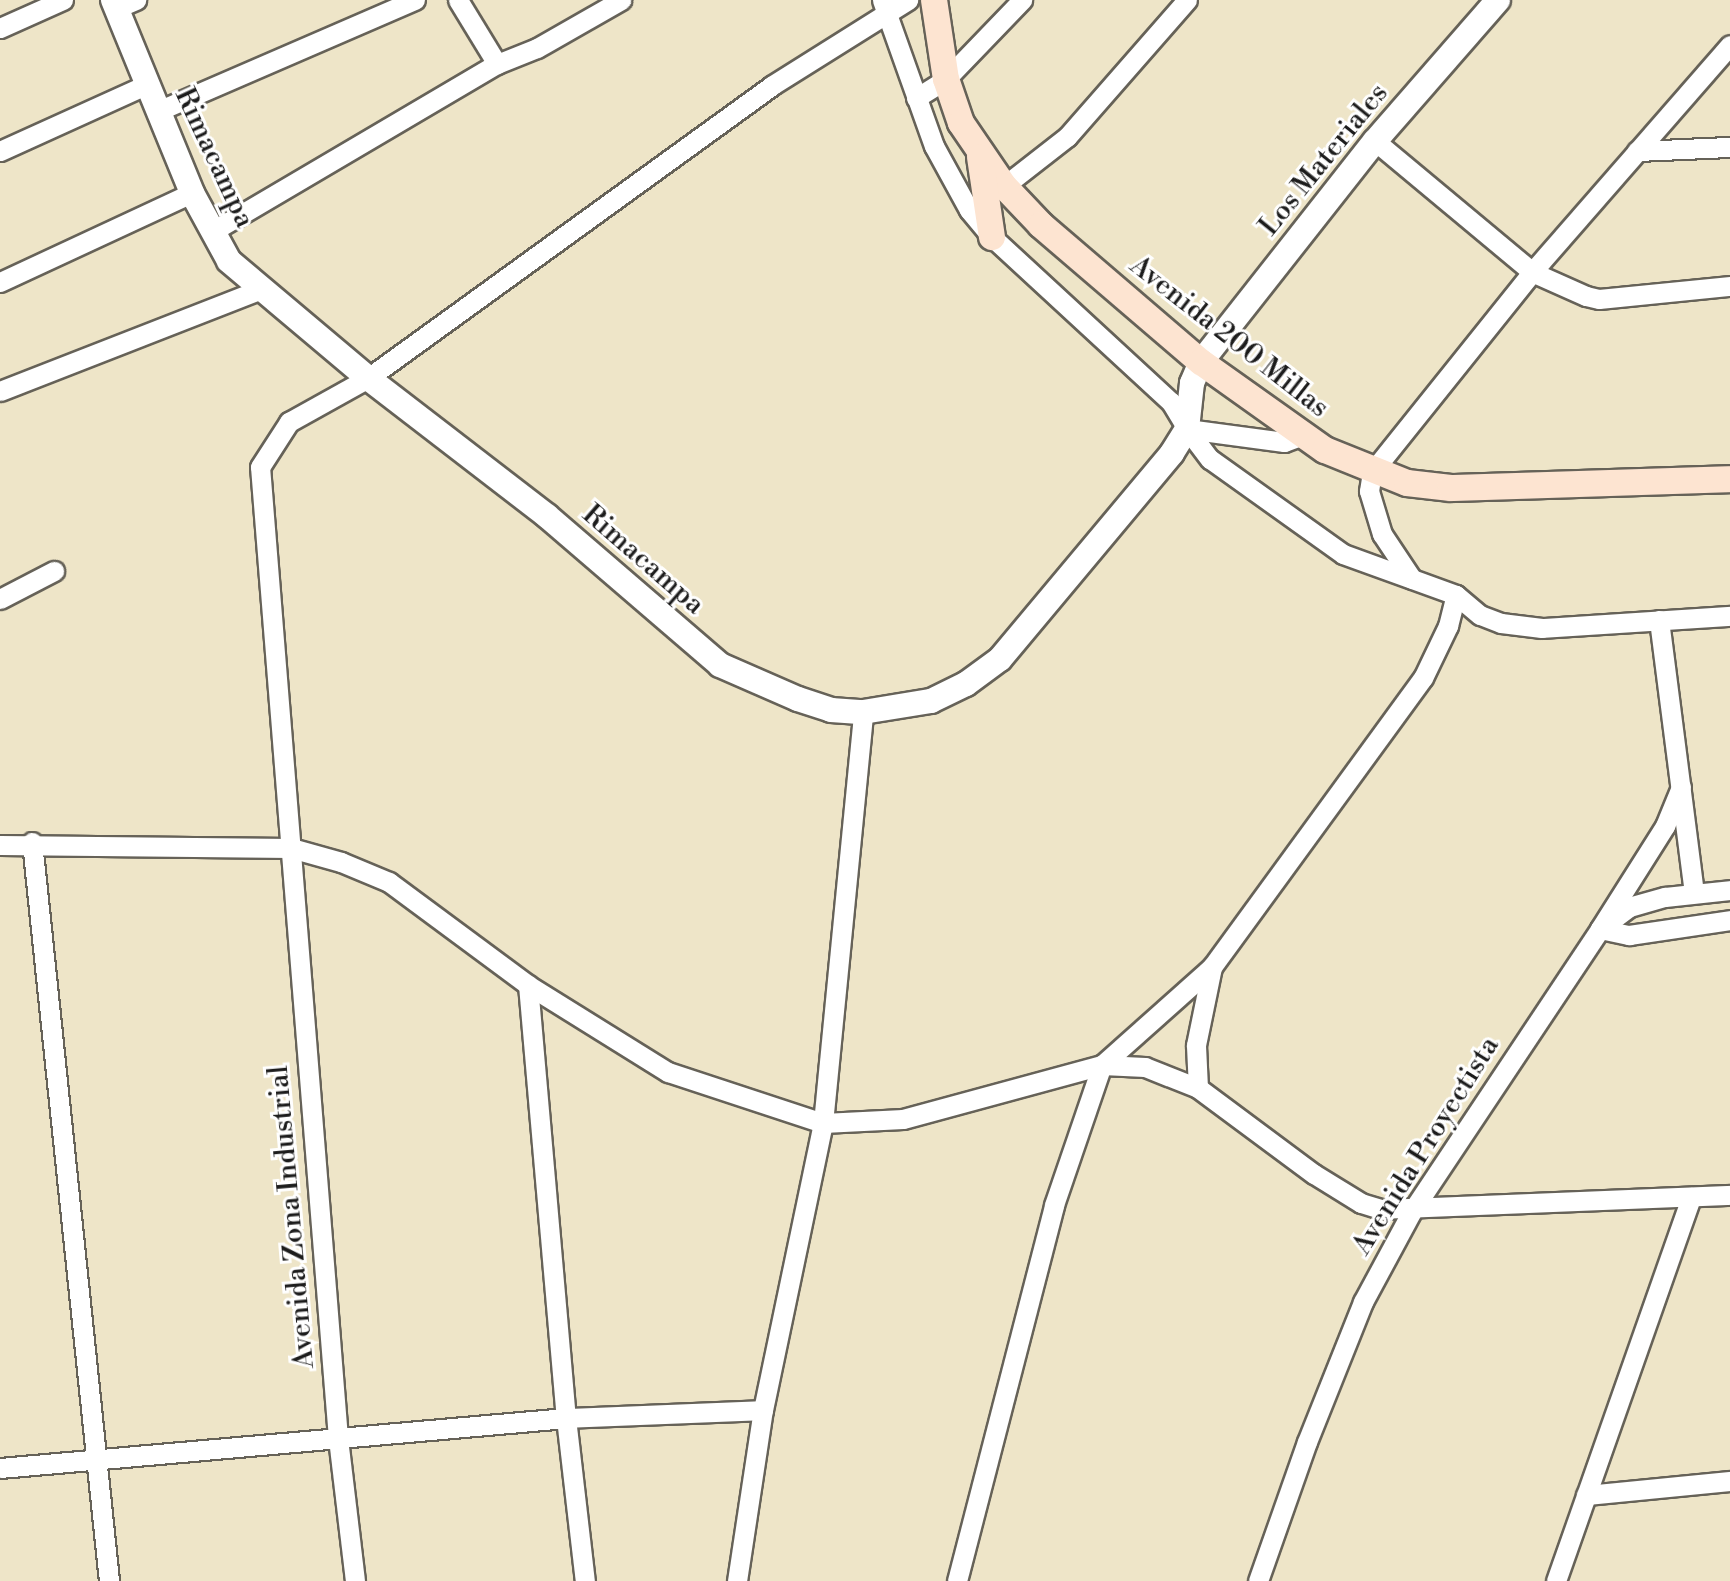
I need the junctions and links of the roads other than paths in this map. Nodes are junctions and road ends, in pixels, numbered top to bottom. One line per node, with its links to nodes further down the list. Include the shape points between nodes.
1 (63, 0): 12 (street)
2 (415, 0): 18 (street)
3 (458, 0): 14 (street)
4 (621, 0): 14 (street, via 537,48)
5 (908, 0): 11 (street, Avenida Zona Industrial)
6 (933, 0): 15 (main road, Avenida 200 Millas)
7 (1022, 0): 15 (street)
8 (1187, 0): 24 (street, via 1068,137)
9 (1498, 0): 19 (street, Los Materiales)
10 (122, 3): 16 (street, Rimacampa)
11 (885, 4): 17 (street); 33 (street, Avenida Zona Industrial)
12 (0, 28)
13 (1730, 44): 22 (street)
14 (497, 64): 26 (street)
15 (946, 79): 17 (street); 23 (main road, Avenida 200 Millas, via 961,123)
16 (148, 84): 18 (street, Rimacampa); 21 (street)
17 (916, 98): 27 (street, via 934,146 969,210)
18 (158, 111): 25 (street, Rimacampa)
19 (1375, 141): 28 (street); 32 (street, Los Materiales)
20 (1730, 147): 22 (street)
21 (0, 151)
22 (1637, 151): 28 (street)
23 (980, 155): 24 (main road, Avenida 200 Millas); 27 (main road)
24 (1004, 186): 32 (main road, Avenida 200 Millas, via 1041,225)
25 (192, 193): 26 (street, Rimacampa); 29 (street)
26 (213, 231): 31 (street, Rimacampa, via 229,261)
27 (992, 237): 35 (street, via 1171,402)
28 (1532, 272): 30 (street, via 1599,299); 37 (street)
29 (0, 282)
30 (1730, 286)
31 (262, 289): 33 (street, Rimacampa); 34 (street)
32 (1201, 362): 35 (street, Rimacampa, via 1192,383); 36 (main road, Avenida 200 Millas)
33 (368, 378): 45 (street, Rimacampa, via 547,516 720,665 831,710); 49 (street, Avenida Zona Industrial, via 289,422 260,467)
34 (0, 391)
35 (1187, 429): 36 (street, via 1284,442); 40 (street, via 1210,459 1298,526 1343,554); 45 (street, Rimacampa, via 1165,462 1000,659 966,684 931,701)
36 (1303, 435): 37 (main road, Avenida 200 Millas)
37 (1372, 472): 38 (main road, Avenida 200 Millas, via 1407,483 1451,488); 40 (street, via 1369,491 1382,534)
38 (1730, 479)
39 (54, 571): 42 (street)
40 (1412, 579): 41 (street)
41 (1456, 596): 44 (street, via 1480,615 1501,623 1542,628); 54 (street, via 1423,678)
42 (0, 598)
43 (1730, 616): 44 (street)
44 (1659, 620): 46 (street)
45 (863, 712): 58 (street)
46 (1681, 787): 51 (street); 53 (street, via 1665,826)
47 (32, 842): 48 (street); 49 (street); 65 (street)
48 (0, 845)
49 (291, 848): 55 (street, via 389,882); 64 (street, Avenida Zona Industrial)
50 (1730, 890): 51 (street, Avenida Proyectista)
51 (1694, 892): 53 (street, Avenida Proyectista, via 1629,907)
52 (1730, 920): 53 (street, via 1629,934)
53 (1600, 929): 61 (street, Avenida Proyectista)
54 (1212, 967): 56 (street); 57 (street, via 1196,1045)
55 (528, 985): 58 (street, via 668,1072); 63 (street)
56 (1102, 1065): 57 (street, via 1145,1067); 58 (street, via 903,1119); 73 (street, via 1054,1205)
57 (1198, 1088): 61 (street, via 1361,1203)
58 (823, 1123): 62 (street)
59 (1730, 1195): 60 (street)
60 (1691, 1197): 61 (street); 68 (street)
61 (1412, 1212): 74 (street, Avenida Proyectista, via 1363,1302)
62 (763, 1410): 63 (street); 72 (street)
63 (566, 1418): 64 (street); 71 (street)
64 (338, 1438): 65 (street); 70 (street, Avenida Zona Industrial)
65 (94, 1460): 66 (street); 69 (street)
66 (0, 1468)
67 (1730, 1480): 68 (street)
68 (1586, 1495): 75 (street)
69 (109, 1581)
70 (355, 1581)
71 (585, 1581)
72 (737, 1581)
73 (957, 1581)
74 (1258, 1581)
75 (1556, 1581)

